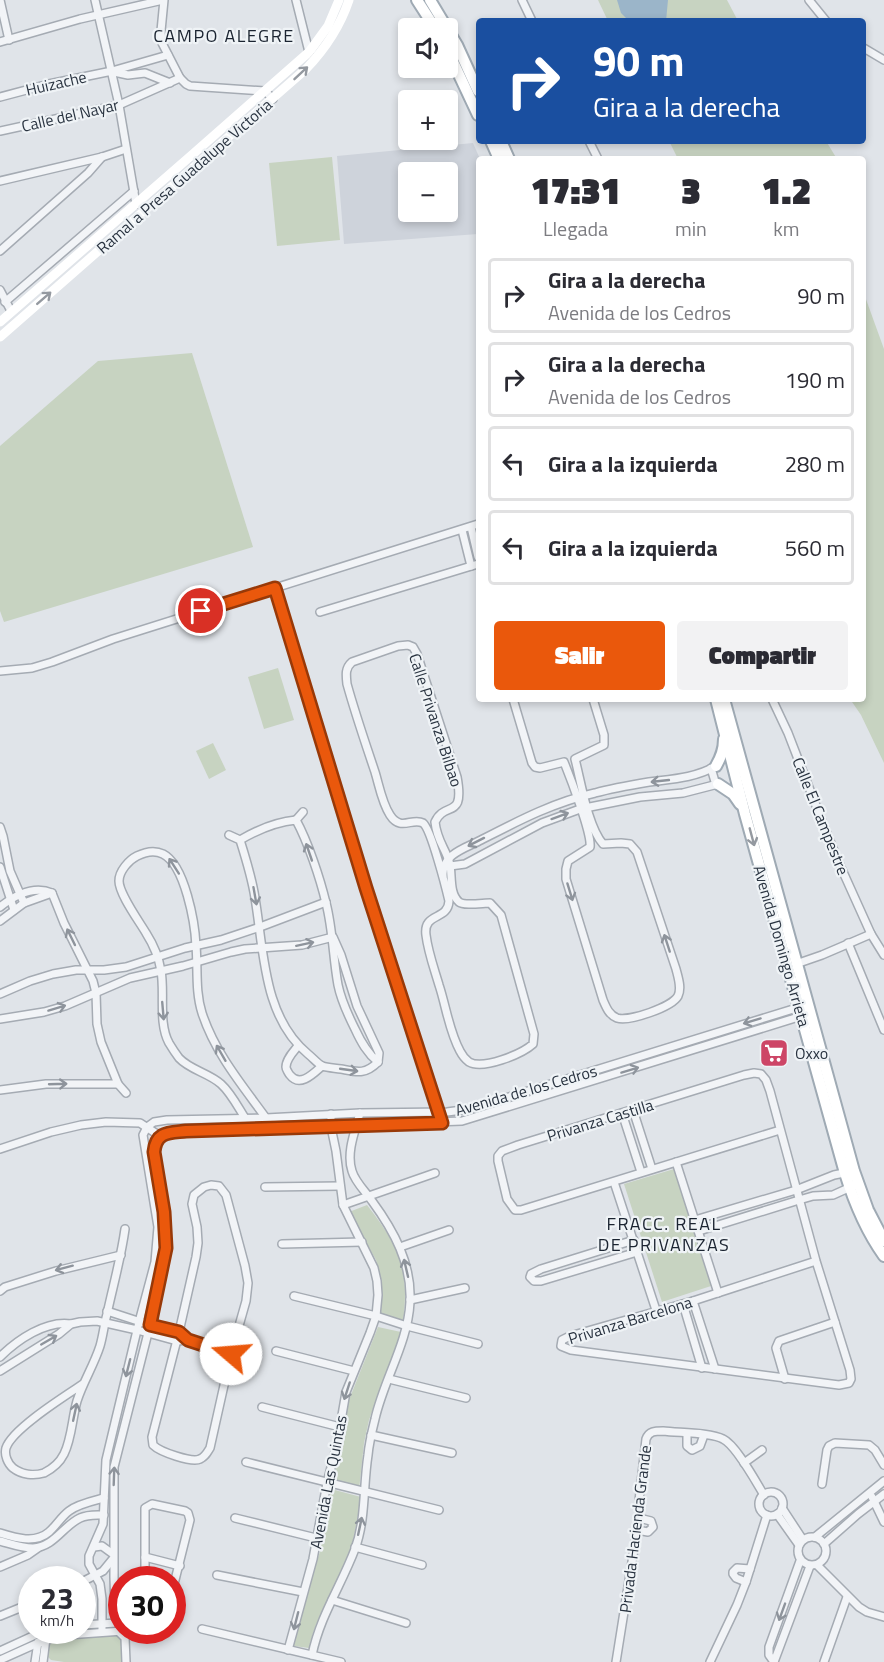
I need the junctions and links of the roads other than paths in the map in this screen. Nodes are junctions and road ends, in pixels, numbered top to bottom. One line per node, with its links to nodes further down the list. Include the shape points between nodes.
1 (0, 0): 15 (street)
2 (95, 0): 11 (street)
3 (164, 0): 11 (street); 19 (street, via 160,31)
4 (296, 0): 18 (street)
5 (339, 0): 18 (main road, Ramal a Presa Guadalupe Victoria, via 328,26)
6 (349, 0): 28 (main road, Ramal a Presa Guadalupe Victoria, one-way to 6, via 321,53)
7 (417, 0): 12 (main road)
8 (430, 0): 25 (main road)
9 (522, 0): 13 (street)
10 (809, 0): 14 (street)
11 (98, 15): 15 (street); 21 (street)
12 (429, 18)
13 (531, 18)
14 (824, 18)
15 (9, 40): 16 (street)
16 (0, 42)
17 (866, 49): 20 (street)
18 (309, 52): 26 (main road, Ramal a Presa Guadalupe Victoria)
19 (168, 56): 21 (street, Calle del Nayar); 23 (street)
20 (884, 60)
21 (112, 71): 24 (street, via 128,75 145,73); 27 (street, Huizache); 29 (street)
22 (458, 72): 30 (main road)
23 (180, 78): 24 (street, Calle del Nayar); 26 (street, via 190,86)
24 (170, 83): 29 (street, Calle del Nayar)
25 (476, 87)
26 (265, 91): 28 (street); 36 (main road, Ramal a Presa Guadalupe Victoria)
27 (0, 97)
28 (273, 99): 38 (main road, Ramal a Presa Guadalupe Victoria)
29 (119, 105): 31 (street, Calle del Nayar); 32 (street)
30 (476, 111)
31 (0, 132)
32 (126, 149): 33 (street); 35 (street)
33 (102, 157): 34 (street); 39 (street)
34 (0, 181)
35 (134, 191): 36 (street); 37 (street)
36 (136, 204): 38 (main road, Ramal a Presa Guadalupe Victoria)
37 (90, 228): 38 (street); 41 (street)
38 (101, 241): 42 (main road, Ramal a Presa Guadalupe Victoria); 44 (main road, Ramal a Presa Guadalupe Victoria, one-way to 38)
39 (0, 251)
40 (0, 290): 41 (street)
41 (5, 302): 42 (street)
42 (12, 311): 43 (main road, Ramal a Presa Guadalupe Victoria)
43 (0, 322)
44 (0, 337)
45 (475, 526): 46 (street)
46 (462, 530): 47 (street); 48 (street)
47 (475, 565): 49 (street)
48 (275, 588): 50 (street, via 52,662); 106 (street)
49 (320, 612)
50 (0, 671)
51 (514, 702): 60 (street, via 532,763 540,768 564,762)
52 (594, 702): 60 (street, via 605,741 602,748 575,759)
53 (717, 702): 56 (main road, Avenida Domingo Arrieta)
54 (725, 702): 57 (main road, Avenida Domingo Arrieta)
55 (773, 702): 81 (street, Calle El Campestre)
56 (722, 721): 57 (main road, Avenida Domingo Arrieta); 58 (main road, via 724,749)
57 (738, 766): 58 (main road); 59 (main road); 63 (main road, Avenida Domingo Arrieta); 89 (main road, Avenida Domingo Arrieta)
58 (713, 767): 59 (street); 60 (street, one-way to 60, via 685,778)
59 (717, 784): 61 (street); 63 (main road, via 733,794)
60 (581, 796): 61 (street); 69 (street, one-way to 69, via 511,824)
61 (584, 808): 61 (street, one-way to 61, via 591,843 568,861 566,879 608,1011 615,1018 633,1017 671,1004 680,987 637,852 630,844 603,844); 69 (street, one-way to 61, via 465,864 542,823)
62 (303, 812): 64 (street)
63 (745, 814): 89 (main road, Avenida Domingo Arrieta, one-way to 89)
64 (296, 820): 67 (street, via 272,825); 75 (street, one-way to 64)
65 (0, 826): 73 (street)
66 (229, 835): 67 (street)
67 (240, 840): 80 (street, one-way to 80)
68 (435, 853): 69 (street); 69 (street, Calle Privanza Bilbao, via 425,825 400,823 386,808 347,684 346,670 352,662 398,646 413,647 417,654 457,777 458,803 435,822); 71 (street)
69 (448, 863): 71 (street, via 443,872); 71 (street, via 457,900 465,905 490,903 501,915 534,1034 533,1044 527,1050 479,1064 470,1063 459,1051 425,931 429,921 449,907)
70 (0, 867): 74 (street)
71 (444, 884)
72 (52, 893): 73 (street, via 43,889); 76 (street); 90 (street, one-way to 72)
73 (20, 895): 74 (street); 76 (street)
74 (9, 900): 77 (street); 78 (street)
75 (326, 902): 80 (street); 82 (street)
76 (24, 903): 78 (street)
77 (0, 907)
78 (14, 910): 79 (street)
79 (0, 921)
80 (260, 927): 84 (street); 85 (street)
81 (871, 934): 83 (street); 86 (street, Calle El Campestre)
82 (333, 937): 85 (street, one-way to 82, via 302,945); 98 (street, via 357,1006 379,1053); 98 (street, via 346,1010 362,1044)
83 (848, 944): 89 (street); 96 (street)
84 (196, 945): 87 (street); 87 (street, one-way to 87, via 189,903 175,865 162,853 139,855 122,871 119,882); 88 (street)
85 (263, 948): 88 (street, via 231,951); 97 (street, via 272,997)
86 (884, 955)
87 (157, 957): 90 (street, via 126,967); 91 (street)
88 (196, 962): 91 (street); 100 (street, one-way to 88, via 202,1012)
89 (792, 965): 94 (main road, Avenida Domingo Arrieta)
90 (88, 970): 92 (street, via 53,974); 93 (street)
91 (161, 971): 93 (street, via 130,978); 102 (street, one-way to 102, via 168,1040 180,1059)
92 (0, 993)
93 (96, 993): 95 (street, one-way to 93, via 45,1012); 101 (street, via 101,1042)
94 (805, 1010): 106 (street, Avenida de los Cedros, one-way to 106, via 470,1109); 112 (street, Avenida de los Cedros, one-way to 94, via 474,1119); 124 (main road, Avenida Domingo Arrieta)
95 (0, 1019)
96 (884, 1030)
97 (298, 1046): 99 (street); 99 (street, via 286,1067 294,1079 312,1076)
98 (378, 1062): 99 (street, one-way to 98, via 356,1072 367,1071)
99 (322, 1066)
100 (236, 1076): 102 (street); 111 (street)
101 (118, 1084): 103 (street, one-way to 101, via 46,1084); 104 (street)
102 (224, 1087): 110 (street)
103 (0, 1090)
104 (126, 1093)
105 (633, 1110): 108 (street, Privanza Castilla); 116 (street, Privanza Castilla, via 753,1073 765,1080); 122 (street)
106 (439, 1112): 107 (street, Avenida de los Cedros); 112 (street)
107 (360, 1113): 109 (street, Avenida de los Cedros); 113 (street)
108 (622, 1113): 123 (street); 126 (street, Privanza Castilla, via 518,1145 498,1156 507,1199 515,1210)
109 (331, 1114): 111 (street, Avenida de los Cedros); 115 (street, Avenida Las Quintas)
110 (246, 1118): 111 (street, Avenida de los Cedros); 114 (street, Avenida de los Cedros, via 166,1120)
111 (266, 1118)
112 (442, 1123): 113 (street, Avenida de los Cedros)
113 (357, 1125): 115 (street, Avenida de los Cedros); 120 (street)
114 (147, 1127): 117 (street); 118 (street, via 128,1122 94,1123); 160 (street, via 144,1147 158,1239)
115 (331, 1127): 117 (street, Avenida de los Cedros, via 186,1131); 119 (street, Avenida Las Quintas)
116 (780, 1130): 121 (street, Privanza Castilla); 131 (street, Privanza Castilla)
117 (160, 1136): 164 (street, via 154,1152 166,1248)
118 (0, 1149)
119 (338, 1161): 120 (street); 128 (street, Avenida Las Quintas)
120 (351, 1161): 132 (street, Avenida Las Quintas, via 352,1171)
121 (676, 1162): 122 (street, Privanza Castilla); 136 (street)
122 (652, 1169): 123 (street, Privanza Castilla)
123 (641, 1172): 126 (street, Privanza Castilla)
124 (850, 1172): 127 (street); 129 (main road, Avenida Domingo Arrieta)
125 (435, 1173): 132 (street)
126 (614, 1182): 140 (street)
127 (817, 1182): 131 (street); 133 (street)
128 (340, 1186): 130 (street); 135 (street, Avenida Las Quintas)
129 (854, 1186): 133 (street); 141 (main road, Avenida Domingo Arrieta); 147 (main road, Avenida Domingo Arrieta, via 865,1224)
130 (265, 1187)
131 (796, 1190): 134 (street, Privanza Castilla); 136 (street)
132 (368, 1196): 135 (street); 144 (street, Avenida Las Quintas)
133 (821, 1196): 134 (street)
134 (799, 1200): 139 (street); 148 (street, Privanza Castilla)
135 (343, 1205): 142 (street, Avenida Las Quintas)
136 (695, 1220): 139 (street)
137 (125, 1229): 146 (street)
138 (449, 1230): 144 (street)
139 (699, 1232): 151 (street)
140 (634, 1240): 145 (street); 145 (street, via 546,1267 530,1277 541,1281)
141 (884, 1241)
142 (362, 1242): 143 (street); 158 (street, Avenida Las Quintas, via 377,1281)
143 (282, 1244)
144 (400, 1247): 153 (street, Avenida Las Quintas, one-way to 144)
145 (638, 1252): 156 (street)
146 (121, 1255): 150 (street, one-way to 150); 157 (street)
147 (884, 1256)
148 (816, 1261): 151 (street, Privanza Barcelona); 161 (street, Privanza Castilla)
149 (465, 1288): 153 (street)
150 (2, 1289)
151 (718, 1293): 154 (street, Privanza Barcelona)
152 (294, 1296): 158 (street)
153 (410, 1300): 163 (street, Avenida Las Quintas)
154 (693, 1301): 155 (street, Privanza Barcelona); 174 (street)
155 (683, 1304): 156 (street, Privanza Barcelona); 173 (street)
156 (657, 1310): 173 (street, Privanza Barcelona, via 570,1335 562,1340 561,1346)
157 (107, 1311): 159 (street); 160 (street)
158 (376, 1316): 163 (street); 176 (street, Avenida Las Quintas)
159 (105, 1322): 162 (street); 165 (street); 180 (street, via 100,1346)
160 (139, 1322): 164 (street); 165 (street)
161 (835, 1322): 178 (street, via 779,1341 777,1353); 179 (street, Privanza Castilla, via 850,1370)
162 (71, 1324): 172 (street, via 41,1329); 175 (street, one-way to 162)
163 (407, 1326): 169 (street); 177 (street, Avenida Las Quintas)
164 (149, 1329): 165 (street); 166 (street); 168 (street); 201 (street, one-way to 164, via 116,1454)
165 (137, 1330): 199 (street, one-way to 199, via 106,1460)
166 (179, 1332): 167 (street); 168 (street); 171 (street, via 196,1257 194,1195 204,1187 219,1186 229,1202 248,1283)
167 (188, 1340): 168 (street); 171 (street)
168 (177, 1341): 171 (street, via 152,1441 161,1451 196,1460 210,1448)
169 (478, 1344)
170 (276, 1352): 176 (street)
171 (231, 1354)
172 (0, 1357)
173 (702, 1368): 174 (street, Privanza Barcelona)
174 (715, 1369): 178 (street, Privanza Barcelona)
175 (0, 1371)
176 (354, 1371): 183 (street, Avenida Las Quintas, one-way to 183)
177 (389, 1379): 181 (street); 185 (street, Avenida Las Quintas)
178 (785, 1379): 179 (street, Privanza Barcelona)
179 (849, 1383)
180 (83, 1384): 180 (street, one-way to 180, via 12,1439 6,1458 15,1470 34,1475 45,1472 64,1455)
181 (466, 1398)
182 (262, 1407): 183 (street)
183 (340, 1426): 193 (street, Avenida Las Quintas)
184 (687, 1434): 186 (street, Privada Hacienda Grande); 186 (street, via 687,1446 692,1450 700,1446); 208 (street, Privada Hacienda Grande, via 656,1431 648,1435)
185 (371, 1435): 188 (street); 196 (street, Avenida Las Quintas)
186 (704, 1435): 190 (street, Privada Hacienda Grande, via 726,1440)
187 (762, 1450): 190 (street)
188 (452, 1453)
189 (246, 1462): 193 (street)
190 (744, 1463): 198 (street, Privada Hacienda Grande)
191 (884, 1465): 194 (street, via 869,1445 835,1443 828,1446)
192 (884, 1481): 195 (street)
193 (327, 1483): 196 (street); 214 (street, Avenida Las Quintas)
194 (822, 1484)
195 (869, 1492): 200 (street); 213 (street)
196 (365, 1493): 202 (street); 220 (street, Avenida Las Quintas, one-way to 196)
197 (884, 1494): 200 (street)
198 (764, 1495): 203 (street, Privada Hacienda Grande, via 778,1495 783,1501); 206 (street, Privada Hacienda Grande, via 760,1507)
199 (104, 1501): 201 (street); 204 (street, via 75,1508); 205 (street)
200 (874, 1501): 210 (street); 217 (street)
201 (113, 1505): 221 (street)
202 (439, 1510)
203 (780, 1511): 206 (street); 216 (street, Privada Hacienda Grande)
204 (65, 1515): 209 (street); 212 (street, via 40,1537 29,1540)
205 (104, 1515): 209 (street, via 90,1515); 219 (street)
206 (767, 1515): 231 (street, Privada Hacienda Grande)
207 (235, 1518): 214 (street)
208 (639, 1518): 211 (street, Privada Hacienda Grande); 211 (street, via 651,1521 652,1527 648,1532)
209 (73, 1522): 218 (street, via 54,1540)
210 (884, 1522)
211 (637, 1530): 262 (street, Privada Hacienda Grande)
212 (0, 1533)
213 (815, 1537): 216 (street); 217 (street)
214 (316, 1538): 235 (street, Avenida Las Quintas)
215 (0, 1541): 218 (street)
216 (801, 1543): 223 (street, via 797,1553)
217 (824, 1544): 225 (street, via 825,1556)
218 (39, 1547): 230 (street)
219 (94, 1547): 221 (street, via 102,1546); 226 (street, via 89,1560)
220 (356, 1547): 224 (street); 237 (street, Avenida Las Quintas)
221 (113, 1556): 227 (street); 232 (street)
222 (145, 1557): 228 (street); 229 (street); 229 (street, via 145,1508 152,1504 184,1511 190,1520)
223 (800, 1561): 225 (street); 264 (street, one-way to 264, via 769,1647)
224 (422, 1565)
225 (814, 1565): 236 (street); 264 (street)
226 (92, 1566)
227 (113, 1566)
228 (145, 1566)
229 (180, 1566)
230 (0, 1568)
231 (750, 1569): 234 (street, Privada Hacienda Grande); 234 (street, via 733,1572)
232 (96, 1575): 243 (street, via 102,1599)
233 (217, 1575): 235 (street)
234 (746, 1582): 263 (street, Privada Hacienda Grande)
235 (303, 1592): 254 (street, Avenida Las Quintas, one-way to 254)
236 (847, 1597): 240 (street, via 867,1612); 265 (street)
237 (332, 1600): 241 (street); 256 (street, Avenida Las Quintas, via 316,1635)
238 (18, 1609): 239 (street)
239 (0, 1616)
240 (884, 1617)
241 (406, 1623)
242 (96, 1624): 243 (street)
243 (102, 1624): 244 (street); 248 (street)
244 (108, 1625)
245 (202, 1629): 254 (street)
246 (108, 1630): 248 (street)
247 (96, 1632): 248 (street)
248 (102, 1632)
249 (18, 1643): 255 (street)
250 (37, 1644): 257 (street)
251 (41, 1644): 258 (street)
252 (42, 1644): 259 (street)
253 (125, 1644): 260 (street)
254 (288, 1650): 256 (street)
255 (0, 1651)
256 (312, 1655): 261 (street)
257 (0, 1660)
258 (35, 1662)
259 (43, 1662)
260 (126, 1662)
261 (341, 1662)
262 (616, 1662)
263 (710, 1662)
264 (774, 1662)
265 (824, 1662)

